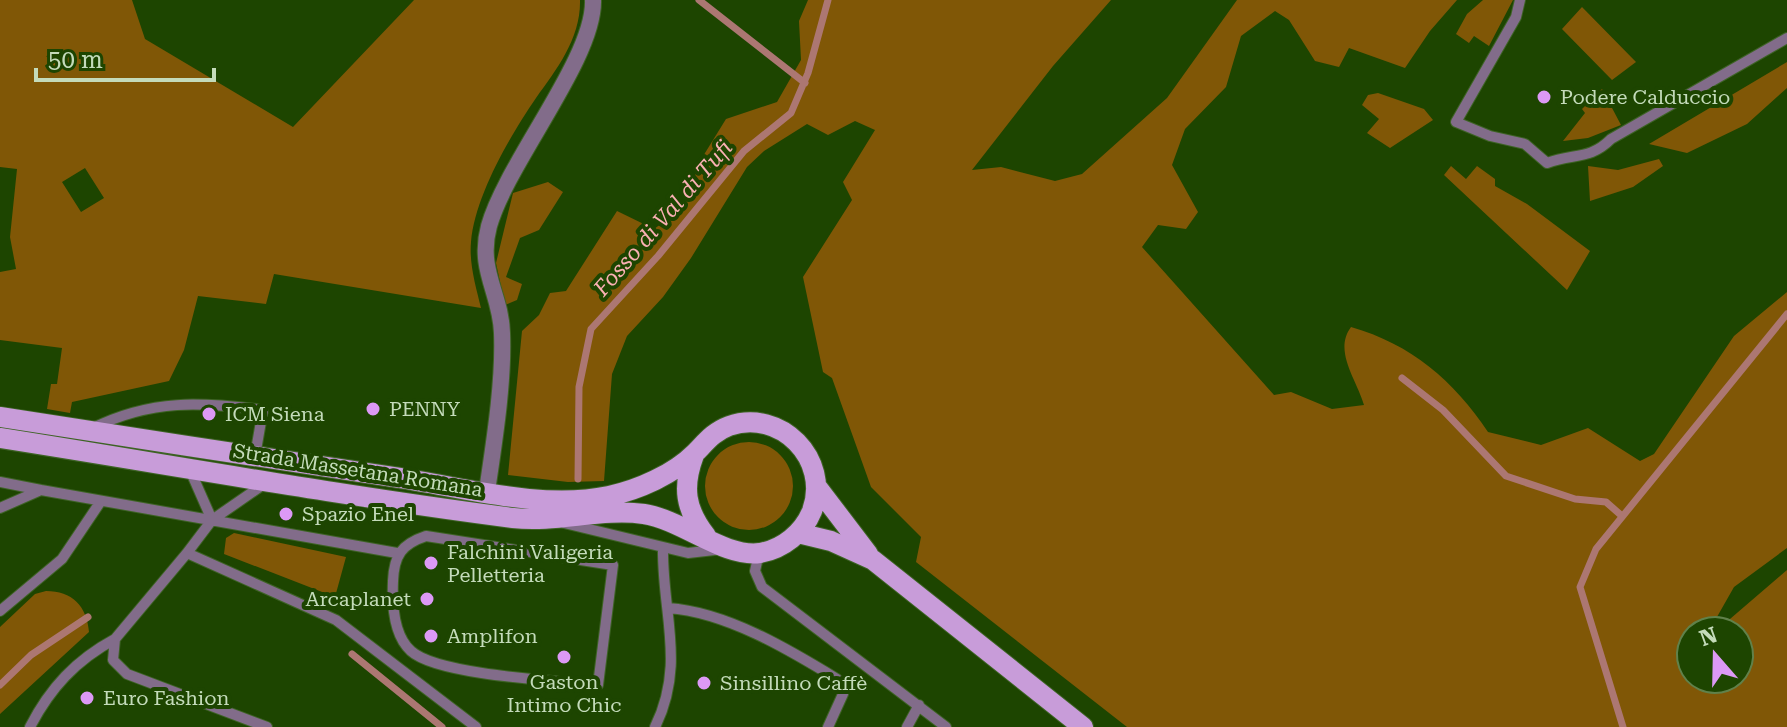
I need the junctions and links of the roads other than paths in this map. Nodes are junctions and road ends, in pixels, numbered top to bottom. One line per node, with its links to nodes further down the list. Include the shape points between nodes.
1 (593, 0): 14 (street, Strada Massetana Romana, via 574,62 490,224 485,268 502,335)
2 (1520, 0): 3 (lane, via 1516,17 1456,122 1525,144 1547,163 1596,153 1611,139)
3 (1787, 38)
4 (0, 417): 5 (main road, Strada Massetana Romana)
5 (88, 431): 8 (main road, Strada Massetana Romana); 8 (lane, via 128,414 187,402 263,410)
6 (0, 438): 9 (main road, Strada Massetana Romana)
7 (694, 455): 12 (main road, Strada Massetana Romana, via 725,427 768,424 803,447); 14 (main road, Strada Massetana Romana, via 644,485 601,498 562,500); 20 (main road, via 686,476 686,498)
8 (255, 456): 14 (main road, Strada Massetana Romana)
9 (189, 468): 10 (main road, Strada Massetana Romana); 17 (lane)
10 (269, 481): 17 (lane); 18 (main road, Strada Massetana Romana)
11 (0, 482): 13 (lane)
12 (817, 487): 19 (main road); 26 (main road, Strada Massetana Romana)
13 (41, 490): 15 (lane); 16 (lane)
14 (487, 491)
15 (101, 501): 17 (lane); 28 (lane, via 62,559)
16 (0, 508)
17 (212, 520): 23 (lane); 24 (lane)
18 (554, 520): 20 (main road, Strada Massetana Romana, via 639,514); 21 (lane)
19 (798, 533): 25 (main road); 26 (main road, Strada Massetana Romana)
20 (706, 536): 22 (main road, Strada Massetana Romana)
21 (663, 548): 22 (lane, via 698,554); 27 (lane)
22 (726, 548): 25 (main road, Strada Massetana Romana)
23 (187, 553): 29 (lane); 33 (lane, via 336,620)
24 (397, 553): 24 (lane, via 395,619 402,640 416,655 448,666 598,685 613,565 439,536 416,539)
25 (759, 553): 30 (lane, via 755,571 762,587)
26 (873, 560): 38 (main road, Strada Massetana Romana)
27 (668, 608): 34 (lane, via 672,680); 35 (lane, via 742,629 837,679 843,694)
28 (0, 611)
29 (115, 639): 31 (lane, via 69,671); 32 (lane, via 112,654 121,670)
30 (919, 705): 36 (lane); 37 (lane)
31 (30, 727)
32 (267, 727)
33 (476, 727)
34 (655, 727)
35 (828, 727)
36 (907, 727)
37 (946, 727)
38 (1083, 727)

